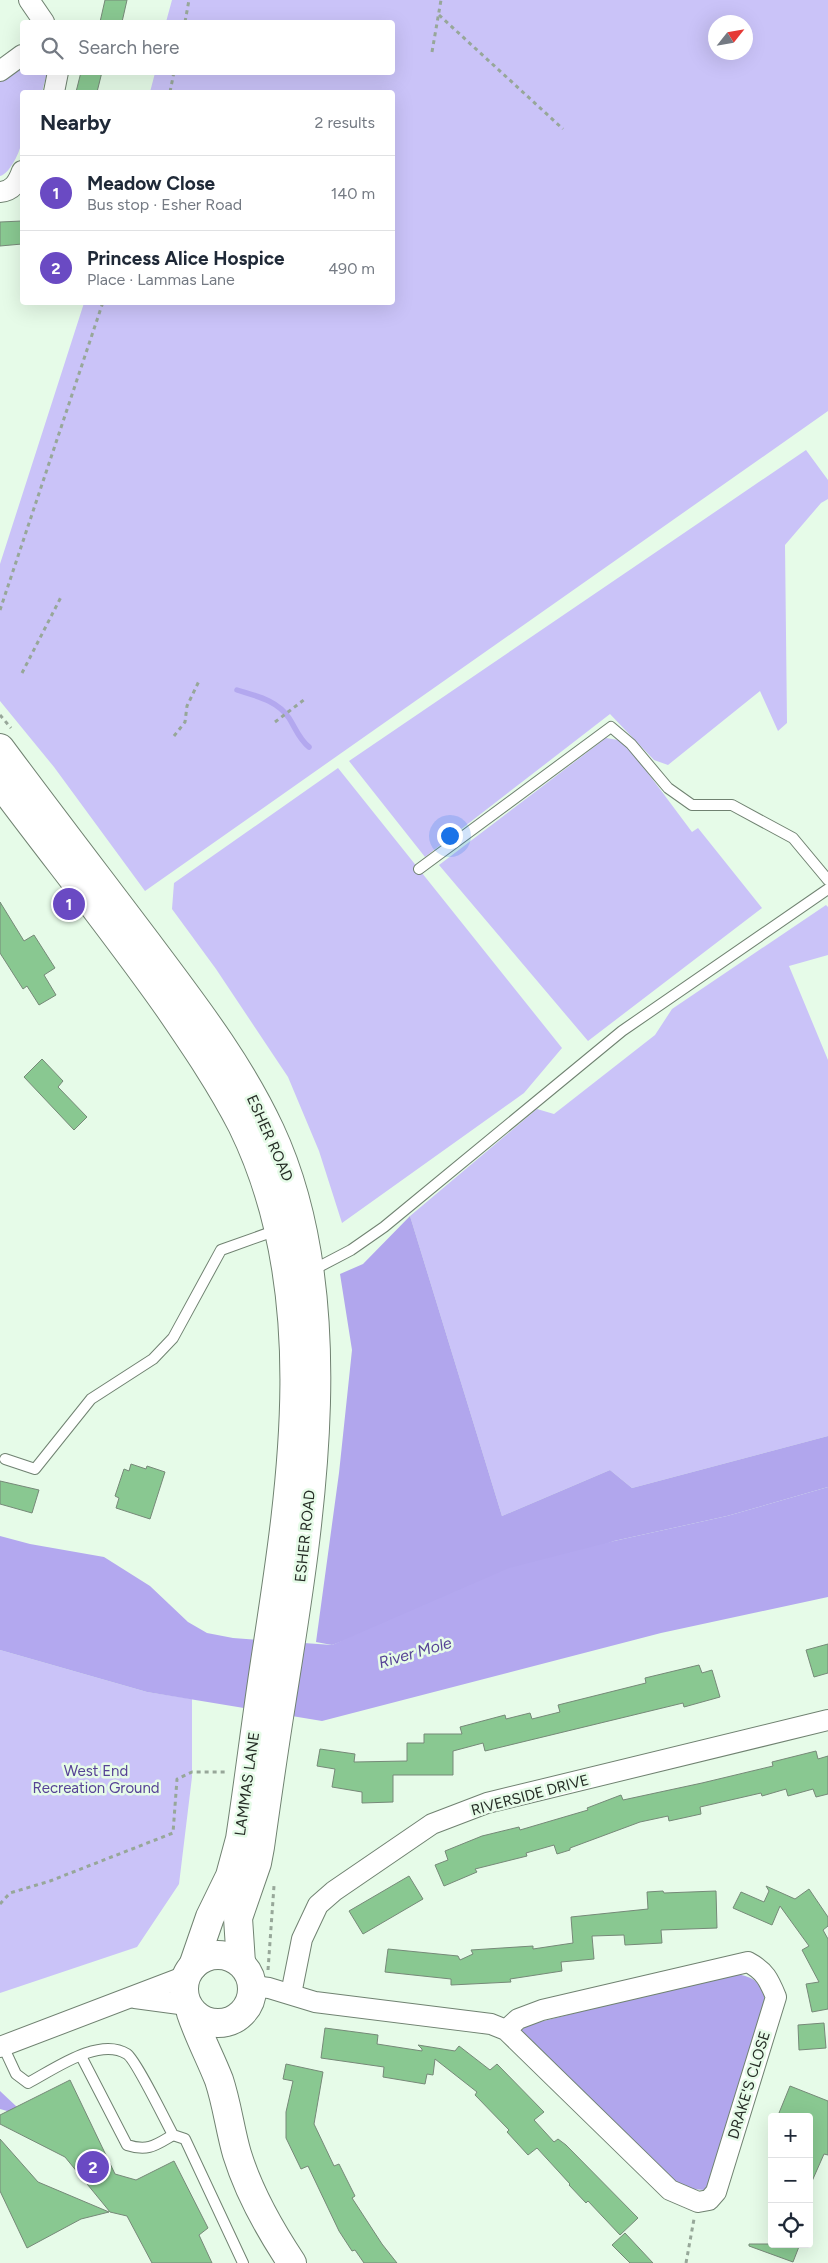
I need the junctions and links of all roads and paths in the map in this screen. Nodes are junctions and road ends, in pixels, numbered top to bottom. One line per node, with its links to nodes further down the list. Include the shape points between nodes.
1 (29, 0): 5 (street)
2 (190, 0): 6 (path)
3 (441, 0): 4 (path)
4 (439, 15): 7 (path); 14 (path)
5 (43, 20)
6 (185, 20)
7 (432, 52)
8 (20, 56): 9 (street)
9 (0, 71)
10 (57, 75): 12 (street)
11 (173, 75): 13 (path)
12 (54, 90)
13 (170, 90)
14 (563, 129)
15 (20, 175): 16 (street, via 16,184)
16 (0, 192)
17 (101, 305): 19 (path)
18 (61, 597): 20 (path)
19 (0, 610)
20 (22, 673)
21 (199, 681): 24 (path, via 190,699 185,722)
22 (306, 698): 23 (path)
23 (275, 722)
24 (174, 736)
25 (0, 748): 31 (main road, ESHER ROAD, via 194,1007 245,1083 269,1127 286,1171 304,1231)
26 (0, 783): 30 (main road, ESHER ROAD, via 147,977 215,1077 255,1154)
27 (419, 869): 28 (lane, via 611,727 631,744 668,788 692,805 732,804 793,838)
28 (828, 880)
29 (828, 889): 31 (lane, via 622,1031 384,1227 351,1250)
30 (279, 1230): 32 (lane, via 220,1250 173,1338 153,1359 91,1399 34,1469); 33 (main road, ESHER ROAD, via 288,1281 294,1385)
31 (310, 1271): 33 (main road, ESHER ROAD, via 315,1361 313,1456)
32 (5, 1459)
33 (286, 1601): 34 (main road, LAMMAS LANE)
34 (268, 1716): 36 (main road, LAMMAS LANE); 39 (main road, LAMMAS LANE, via 257,1863 238,1918)
35 (828, 1720): 40 (street, RIVERSIDE DRIVE, via 487,1803 432,1824 334,1891 318,1906 302,1939)
36 (250, 1772): 37 (path, via 192,1772 177,1779 173,1833 51,1882 10,1893); 38 (main road, LAMMAS LANE, via 240,1839 230,1876)
37 (0, 1904)
38 (189, 1971): 39 (main road, via 205,1957 216,1954 228,1956); 41 (street); 42 (main road, via 184,1992)
39 (247, 1975): 40 (street, via 269,1988); 43 (main road, via 250,2004)
40 (291, 1994): 44 (street, via 315,2002 491,2024)
41 (133, 1997): 42 (street); 45 (street)
42 (189, 2009): 43 (main road, via 198,2019 220,2024); 47 (main road)
43 (234, 2020): 47 (main road, via 222,2047)
44 (506, 2030): 49 (street, via 670,2190); 49 (street, DRAKE'S CLOSE, via 518,2019 542,2010 748,1962 760,1969 769,1978 776,1997 716,2192 709,2200)
45 (2, 2047): 46 (lane, via 16,2074 28,2083)
46 (81, 2056): 48 (lane, via 112,2048 129,2055); 48 (lane, via 127,2145 151,2148)
47 (219, 2081): 51 (main road, via 238,2156 254,2196)
48 (173, 2135): 50 (lane, via 185,2139)
49 (698, 2202): 52 (path)
50 (243, 2263)
51 (292, 2263)
52 (686, 2263)

